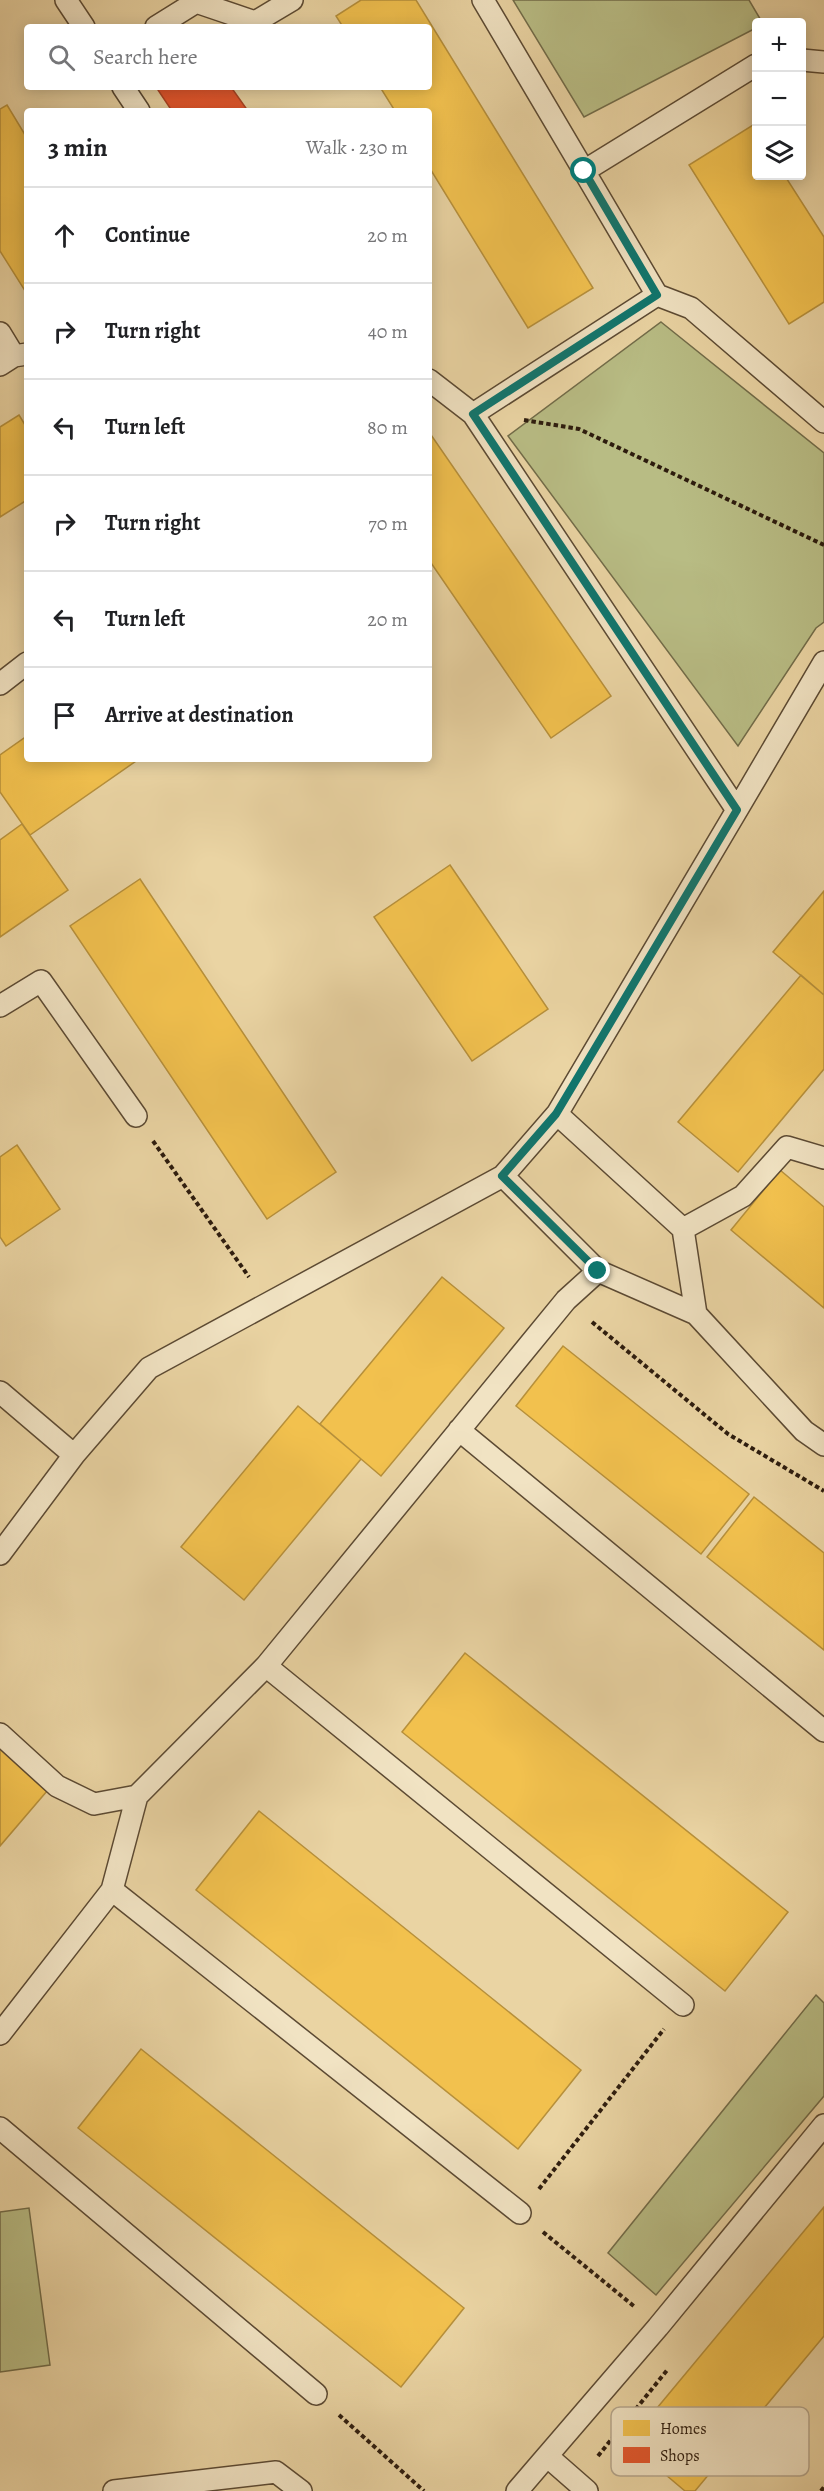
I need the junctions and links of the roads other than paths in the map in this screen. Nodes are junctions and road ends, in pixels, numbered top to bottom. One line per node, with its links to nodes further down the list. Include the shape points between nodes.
1 (66, 0): 4 (lane)
2 (292, 0): 5 (lane, via 255,22 196,2)
3 (483, 0): 11 (lane)
4 (82, 24)
5 (161, 24)
6 (806, 61): 7 (lane)
7 (824, 63)
8 (752, 67): 11 (lane)
9 (125, 90): 10 (lane)
10 (137, 108)
11 (584, 171): 12 (lane)
12 (657, 295): 16 (lane); 17 (lane, via 691,308)
13 (0, 333): 14 (lane)
14 (14, 358)
15 (432, 382): 16 (lane)
16 (473, 414): 21 (lane)
17 (824, 422)
18 (824, 662): 21 (lane)
19 (24, 665): 20 (lane)
20 (0, 684)
21 (737, 810): 23 (lane)
22 (0, 1006): 24 (lane, via 41,981)
23 (556, 1114): 26 (lane); 27 (lane)
24 (135, 1116)
25 (824, 1158): 27 (lane, via 787,1147 744,1196)
26 (502, 1176): 28 (lane); 33 (lane, via 149,1368)
27 (683, 1229): 29 (lane)
28 (598, 1271): 29 (lane); 31 (lane, via 566,1300)
29 (696, 1314): 32 (lane, via 804,1431)
30 (0, 1392): 33 (lane)
31 (459, 1430): 35 (lane); 36 (lane)
32 (824, 1445)
33 (74, 1455): 34 (lane)
34 (0, 1554)
35 (266, 1666): 38 (lane); 40 (lane)
36 (824, 1731)
37 (0, 1734): 38 (lane, via 57,1786 94,1804)
38 (137, 1796): 39 (lane)
39 (112, 1890): 41 (lane); 44 (lane)
40 (683, 2005)
41 (0, 2034)
42 (824, 2125): 46 (lane)
43 (0, 2128): 45 (lane)
44 (520, 2213)
45 (316, 2394)
46 (547, 2456): 49 (lane); 50 (lane)
47 (114, 2491): 48 (lane, via 276,2472)
48 (301, 2491)
49 (517, 2491)
50 (587, 2491)

